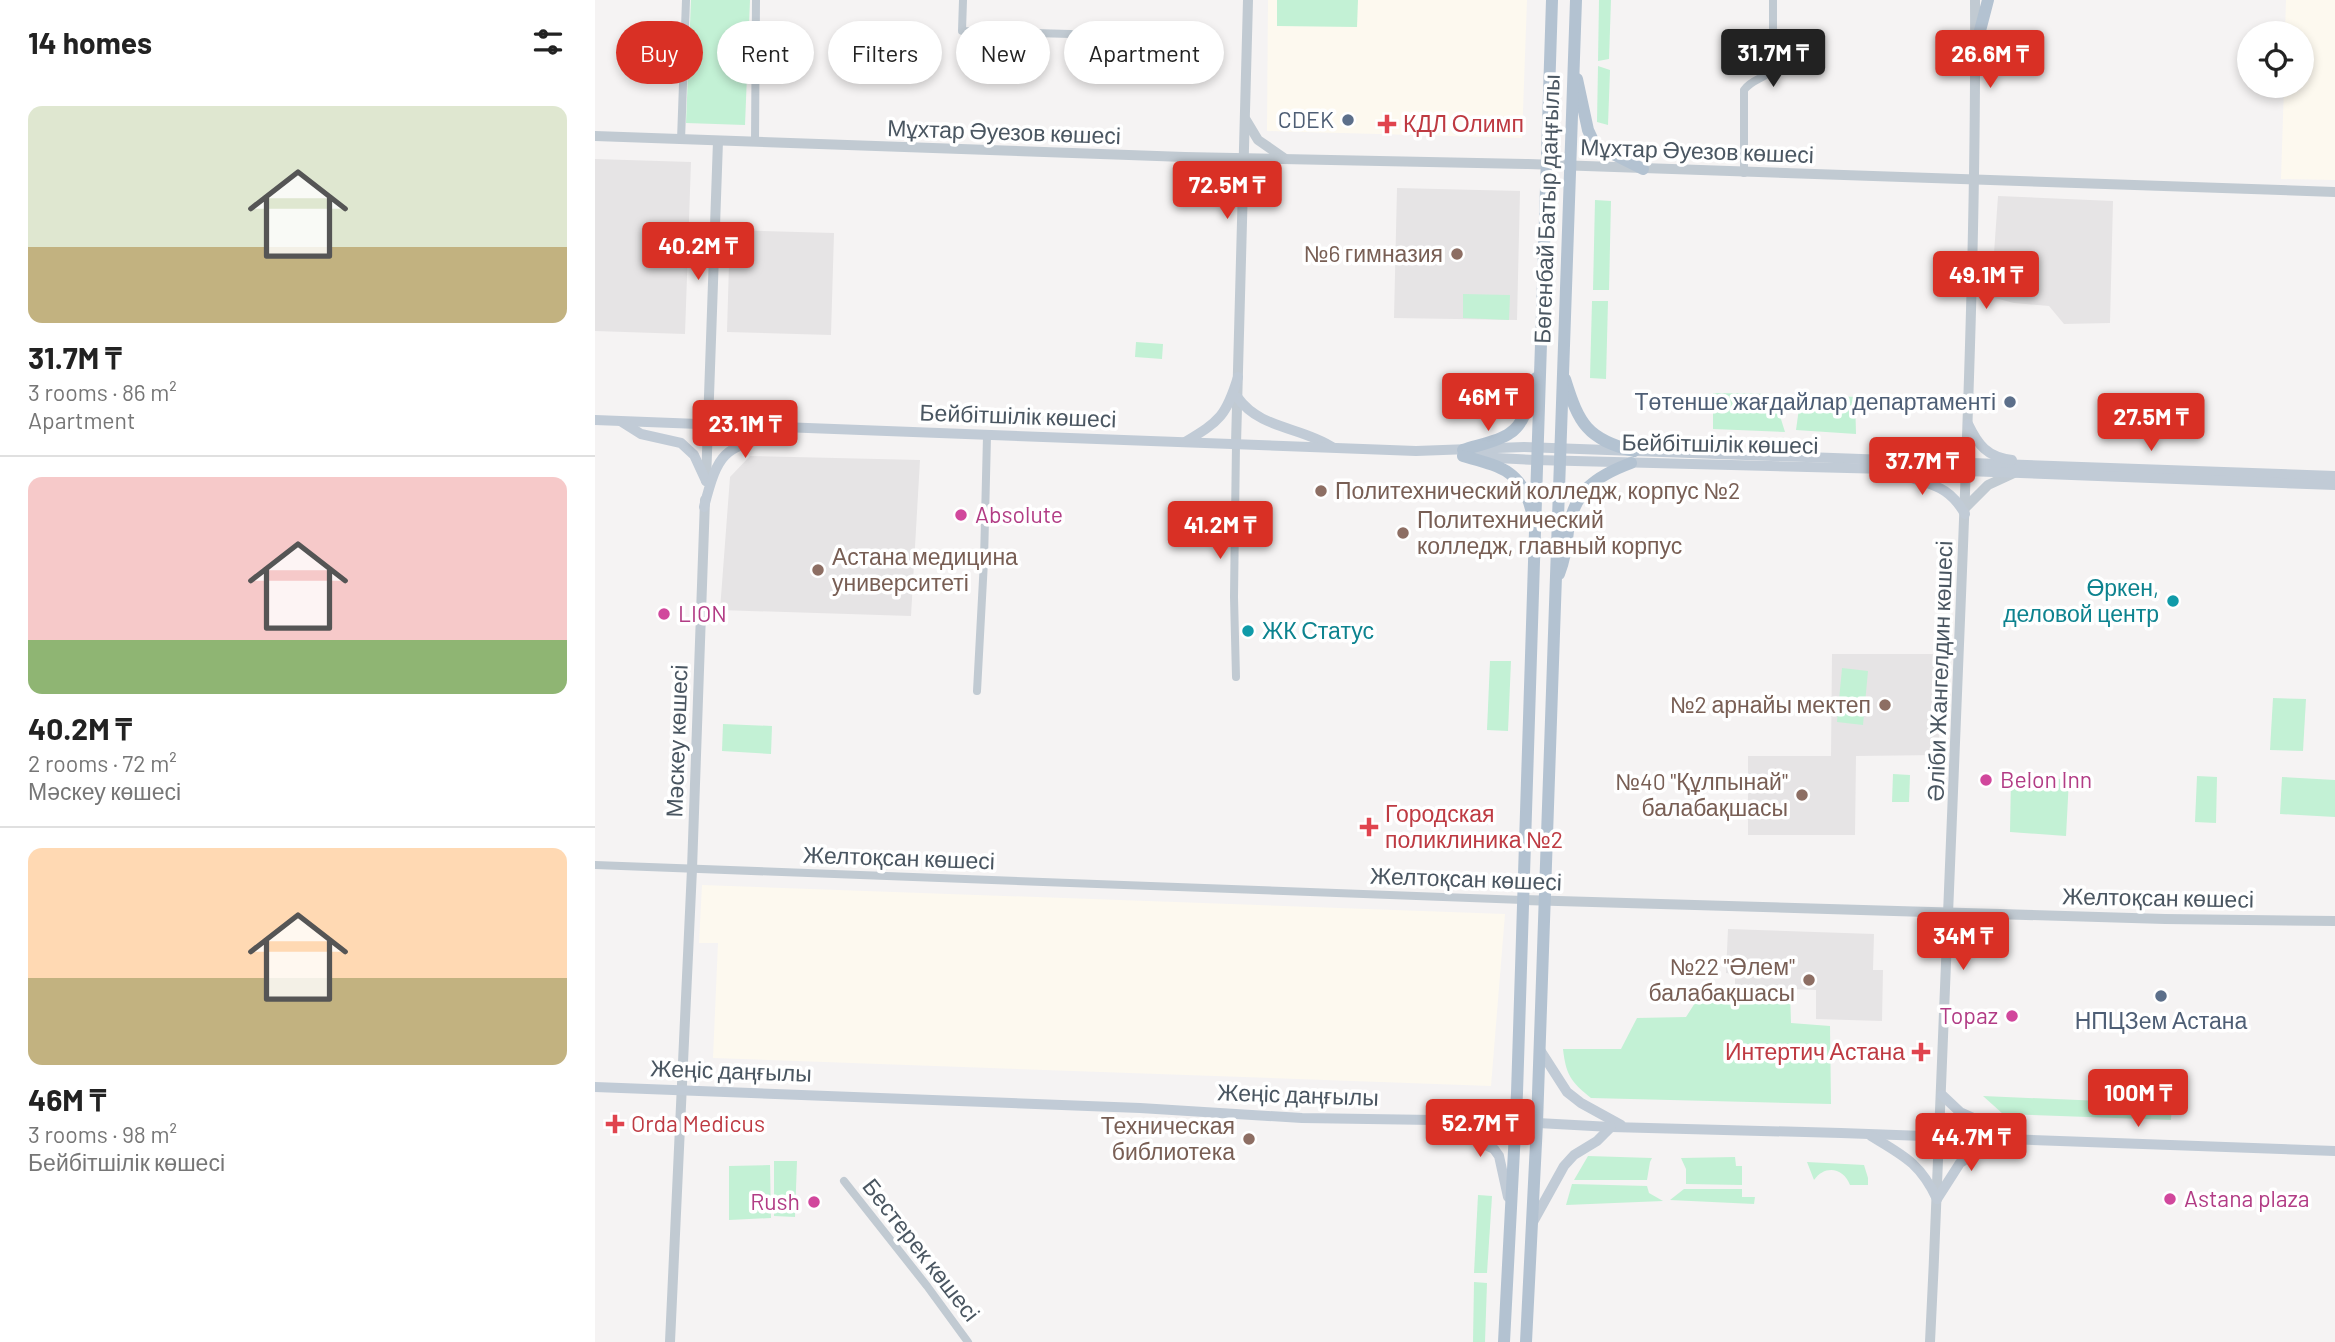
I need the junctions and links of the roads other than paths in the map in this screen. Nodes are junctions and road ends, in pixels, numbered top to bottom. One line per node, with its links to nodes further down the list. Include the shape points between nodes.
1 (686, 0): 15 (street)
2 (757, 0): 17 (street)
3 (963, 0): 10 (street, via 962,31)
4 (1248, 0): 13 (street)
5 (1552, 0): 20 (main road, Бөгенбай Батыр даңғылы)
6 (1576, 0): 12 (main road, Бөгенбай Батыр даңғылы)
7 (1773, 0): 23 (street, via 1773,69 1744,90)
8 (1975, 0): 11 (street, Әліби Жангелдин көшесі)
9 (1989, 0): 11 (main road)
10 (1064, 34)
11 (1975, 50): 24 (street, Әліби Жангелдин көшесі)
12 (1573, 67): 21 (main road, Бөгенбай Батыр даңғылы); 22 (main road, via 1595,145)
13 (1245, 118): 18 (street); 19 (street, via 1258,140)
14 (595, 136): 15 (street, Мұхтар Әуезов көшесі)
15 (681, 139): 16 (street, Мұхтар Әуезов көшесі)
16 (719, 141): 17 (street, Мұхтар Әуезов көшесі); 33 (street, Мәскеу көшесі)
17 (755, 141): 18 (street, Мұхтар Әуезов көшесі)
18 (1244, 158): 19 (street, Мұхтар Әуезов көшесі); 28 (street)
19 (1288, 160): 20 (street, Мұхтар Әуезов көшесі)
20 (1548, 165): 21 (street, Мұхтар Әуезов көшесі); 26 (main road, Бөгенбай Батыр даңғылы)
21 (1570, 166): 22 (street, Мұхтар Әуезов көшесі); 27 (main road, Бөгенбай Батыр даңғылы)
22 (1643, 169): 23 (street, Мұхтар Әуезов көшесі)
23 (1744, 173): 24 (street, Мұхтар Әуезов көшесі)
24 (1975, 180): 25 (street, Мұхтар Әуезов көшесі); 32 (street, Әліби Жангелдин көшесі)
25 (2335, 192)
26 (1540, 364): 39 (main road, via 1520,423 1510,433); 40 (main road, Бөгенбай Батыр даңғылы)
27 (1562, 371): 41 (main road, Бөгенбай Батыр даңғылы); 42 (main road, via 1574,409 1587,429)
28 (1238, 377): 29 (street); 36 (main road, via 1223,416)
29 (1238, 398): 37 (street); 38 (main road, via 1259,419 1317,437)
30 (595, 420): 31 (main road, Бейбітшілік көшесі)
31 (619, 421): 33 (main road, Бейбітшілік көшесі); 48 (main road, via 641,434 681,443 694,455)
32 (1968, 424): 43 (main road, via 1978,445 2007,460); 44 (street, Әліби Жангелдин көшесі)
33 (708, 425): 34 (main road, Бейбітшілік көшесі); 48 (street, Мәскеу көшесі)
34 (797, 429): 35 (main road, Бейбітшілік көшесі); 50 (main road, via 727,452 713,471)
35 (987, 436): 36 (main road, Бейбітшілік көшесі); 55 (street)
36 (1185, 443): 37 (main road, Бейбітшілік көшесі)
37 (1236, 444): 38 (main road, Бейбітшілік көшесі); 54 (street)
38 (1332, 447): 39 (main road, Бейбітшілік көшесі)
39 (1463, 453): 40 (main road, Бейбітшілік көшесі); 52 (main road, via 1508,471 1520,481)
40 (1537, 454): 41 (main road, Бейбітшілік көшесі); 52 (main road, Бөгенбай Батыр даңғылы)
41 (1560, 455): 42 (main road, Бейбітшілік көшесі); 53 (main road, Бөгенбай Батыр даңғылы)
42 (1633, 457): 44 (main road, Бейбітшілік көшесі); 45 (main road, Бейбітшілік көшесі); 53 (main road, via 1584,491 1574,506 1566,557)
43 (2035, 465): 44 (main road, Бейбітшілік көшесі); 47 (main road, Бейбітшілік көшесі)
44 (1966, 467): 45 (main road, Бейбітшілік көшесі); 46 (main road, Бейбітшілік көшесі); 51 (street, Әліби Жангелдин көшесі)
45 (1892, 470): 51 (main road, via 1948,491)
46 (2014, 473): 49 (main road, Бейбітшілік көшесі); 51 (street, via 1988,485)
47 (2335, 476)
48 (706, 481): 50 (street, Мәскеу көшесі)
49 (2335, 485)
50 (704, 507): 57 (street, Мәскеу көшесі)
51 (1965, 511): 60 (street, Әліби Жангелдин көшесі)
52 (1535, 523): 58 (main road, Бөгенбай Батыр даңғылы)
53 (1555, 584): 59 (main road, Бөгенбай Батыр даңғылы)
54 (1236, 677)
55 (977, 691)
56 (595, 865): 57 (street, Желтоқсан көшесі)
57 (692, 869): 58 (street, Желтоқсан көшесі); 64 (street, Мәскеу көшесі)
58 (1523, 900): 59 (street, Желтоқсан көшесі); 67 (main road, Бөгенбай Батыр даңғылы)
59 (1545, 901): 60 (street, Желтоқсан көшесі); 62 (main road, Бөгенбай Батыр даңғылы)
60 (1950, 913): 61 (street, Желтоқсан көшесі); 65 (street, Әліби Жангелдин көшесі)
61 (2335, 921)
62 (1540, 1050): 68 (main road, Бөгенбай Батыр даңғылы); 69 (main road, via 1567,1092)
63 (595, 1087): 64 (main road, Жеңіс даңғылы)
64 (681, 1090): 66 (main road, Жеңіс даңғылы); 80 (street, Мәскеу көшесі)
65 (1942, 1095): 72 (street, Әліби Жангелдин көшесі); 74 (main road, via 1960,1112)
66 (1432, 1120): 67 (main road, Жеңіс даңғылы); 78 (main road, via 1494,1149)
67 (1516, 1122): 68 (main road, Жеңіс даңғылы); 78 (main road, Бөгенбай Батыр даңғылы)
68 (1537, 1123): 70 (main road, Жеңіс даңғылы); 79 (main road, Бөгенбай Батыр даңғылы)
69 (1623, 1126): 70 (main road, Жеңіс даңғылы); 71 (main road, Жеңіс даңғылы)
70 (1611, 1127): 79 (main road, via 1564,1166)
71 (1869, 1135): 72 (main road, Жеңіс даңғылы); 77 (main road, via 1914,1164)
72 (1940, 1138): 73 (main road, Жеңіс даңғылы); 77 (street, Әліби Жангелдин көшесі)
73 (1996, 1139): 74 (main road, Жеңіс даңғылы); 77 (main road, via 1959,1163)
74 (2025, 1141): 75 (main road, Жеңіс даңғылы)
75 (2335, 1151)
76 (844, 1181): 81 (street, Бестерек көшесі)
77 (1937, 1199): 84 (street, Әліби Жангелдин көшесі)
78 (1511, 1212): 82 (main road, Бөгенбай Батыр даңғылы)
79 (1532, 1224): 83 (main road, Бөгенбай Батыр даңғылы)
80 (670, 1342)
81 (968, 1342)
82 (1504, 1342)
83 (1526, 1342)
84 (1930, 1342)

